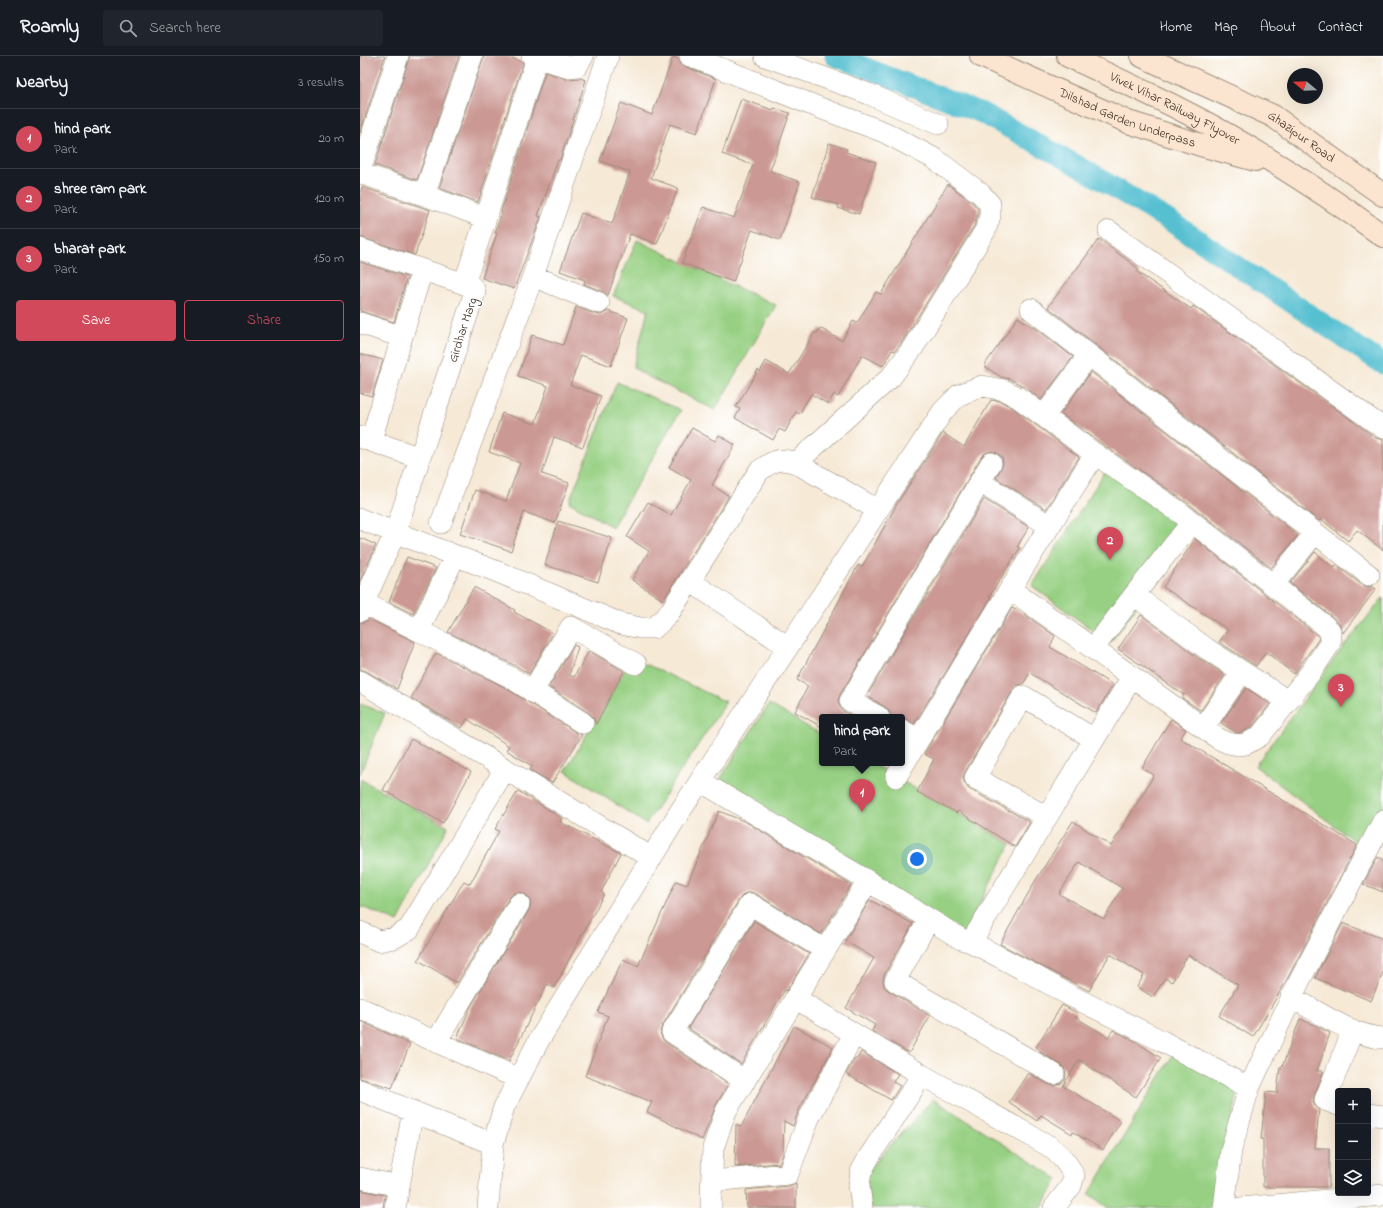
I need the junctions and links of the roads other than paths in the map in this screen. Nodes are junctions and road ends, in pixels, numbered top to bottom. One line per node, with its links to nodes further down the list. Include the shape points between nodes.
1 (398, 56): 15 (street)
2 (472, 56): 16 (street)
3 (584, 56): 11 (street, Girdhar Marg, via 577,66 569,67)
4 (608, 56): 23 (street)
5 (690, 56): 35 (street, via 884,132 935,159 980,193 990,204 990,216 985,231 912,350 886,382)
6 (765, 56): 13 (street, via 868,94)
7 (981, 56): 14 (main road, Dilshad Garden Underpass, via 1128,122)
8 (1068, 56): 14 (main road, Vivek Vihar Railway Flyover, via 1228,135)
9 (1142, 56): 12 (main road)
10 (1182, 56): 12 (main road)
11 (534, 57): 18 (street, Girdhar Marg)
12 (1213, 88): 17 (main road, Ghazipur Road, via 1273,116)
13 (938, 124)
14 (1279, 166): 20 (main road, via 1338,203)
15 (360, 172): 16 (street)
16 (424, 195): 18 (street)
17 (1383, 195)
18 (486, 218): 24 (street, Girdhar Marg)
19 (1110, 231): 31 (street)
20 (1383, 236)
21 (360, 249): 22 (street)
22 (422, 270): 24 (street); 28 (street)
23 (533, 276): 25 (street); 41 (street)
24 (464, 284): 34 (street, Girdhar Marg, via 474,289 475,296)
25 (599, 303)
26 (1031, 309): 29 (street)
27 (360, 323): 28 (street)
28 (402, 337): 32 (street)
29 (1089, 355): 30 (street); 44 (street)
30 (1044, 416): 33 (street); 38 (street, via 1004,390 982,386 959,395 943,411)
31 (1383, 428)
32 (365, 439): 34 (street)
33 (1095, 454): 40 (street); 42 (street)
34 (420, 458): 43 (street, Girdhar Marg)
35 (796, 463): 38 (street); 47 (street, via 786,459 775,460 759,470)
36 (991, 463): 37 (street)
37 (980, 482): 42 (street); 61 (street, via 850,701)
38 (878, 510): 53 (street)
39 (360, 520): 43 (street)
40 (1192, 522): 48 (street); 50 (street)
41 (441, 523)
42 (1050, 526): 49 (street)
43 (395, 533): 45 (street); 51 (street, Girdhar Marg)
44 (1316, 533): 46 (street); 48 (street)
45 (455, 556): 47 (street, via 621,624 641,628 654,628 668,615); 52 (street)
46 (1369, 575)
47 (690, 581): 53 (street)
48 (1273, 585): 60 (street, via 1324,625 1330,631 1331,638 1311,672)
49 (1010, 589): 54 (street); 64 (street)
50 (1134, 595): 54 (street); 56 (street)
51 (361, 605): 52 (street)
52 (419, 630): 59 (street, via 510,677)
53 (788, 647): 70 (street)
54 (1093, 649): 57 (street)
55 (636, 664): 59 (street, via 570,627)
56 (1242, 672): 60 (street); 63 (street)
57 (1132, 677): 63 (street); 65 (street)
58 (360, 681): 68 (street)
59 (532, 692): 62 (street)
60 (1288, 701): 63 (street, via 1260,736 1246,744 1228,743)
61 (873, 714)
62 (582, 723)
63 (1204, 728)
64 (910, 735): 66 (street)
65 (1094, 739): 71 (street); 71 (street, via 1023,696 975,778)
66 (905, 750)
67 (900, 766): 69 (street)
68 (505, 769): 73 (street); 77 (street, via 409,929 394,938 379,941)
69 (896, 777)
70 (700, 781): 73 (street); 74 (street)
71 (1047, 817): 78 (street)
72 (1383, 821): 80 (street)
73 (652, 858): 89 (street)
74 (868, 881): 76 (street); 79 (street)
75 (519, 904): 86 (street)
76 (929, 919): 78 (street, via 961,939); 87 (street, via 895,981)
77 (360, 932)
78 (971, 942): 91 (street)
79 (824, 950): 81 (street); 90 (street, via 750,904 672,1032)
80 (1291, 997): 83 (street); 91 (street)
81 (795, 998): 84 (street); 90 (street)
82 (360, 1008): 86 (street)
83 (1353, 1030): 85 (street); 93 (street, via 1325,1100)
84 (854, 1034): 88 (street); 99 (street, via 809,1118 788,1174)
85 (1383, 1038)
86 (436, 1042): 89 (street)
87 (1054, 1074)
88 (922, 1075): 105 (street, via 861,1172 859,1186); 106 (street, via 1049,1146 1062,1156 1074,1176 1071,1186)
89 (518, 1078): 97 (street, via 504,1107)
90 (745, 1080): 99 (street, via 726,1111 716,1141)
91 (1249, 1088): 107 (street, via 1231,1150)
92 (360, 1090): 94 (street)
93 (1335, 1104)
94 (413, 1111): 97 (street); 100 (street)
95 (1371, 1114): 96 (street)
96 (1383, 1116)
97 (493, 1144): 103 (street)
98 (360, 1178): 100 (street)
99 (712, 1181): 104 (street)
100 (399, 1186): 102 (street)
101 (1383, 1196): 108 (street)
102 (395, 1208)
103 (488, 1208)
104 (712, 1208)
105 (862, 1208)
106 (1054, 1208)
107 (1224, 1208)
108 (1240, 1208)

